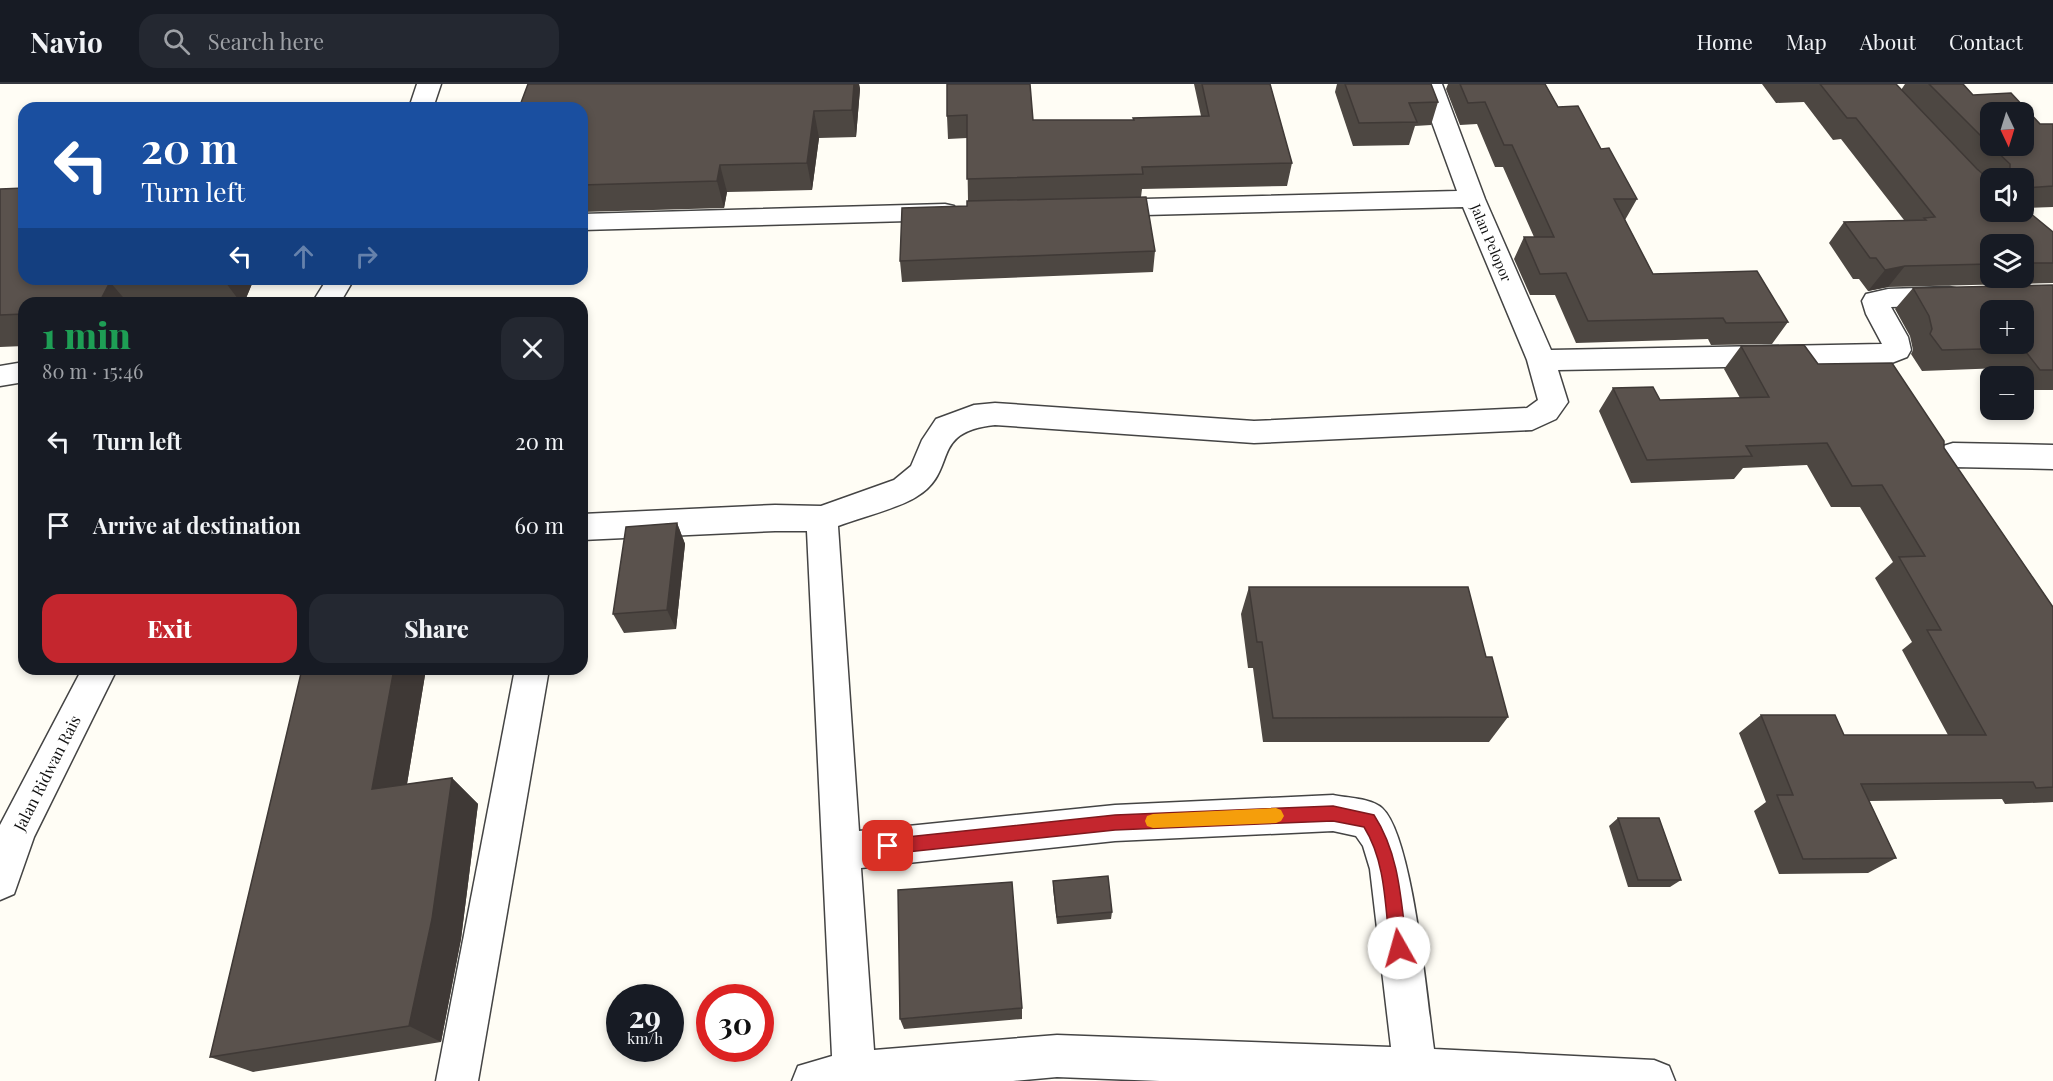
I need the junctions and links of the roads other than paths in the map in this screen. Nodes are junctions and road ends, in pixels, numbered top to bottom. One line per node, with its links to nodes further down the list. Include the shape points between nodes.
1 (429, 84): 3 (street)
2 (1430, 84): 4 (street, Jalan Pelopor)
3 (423, 102)
4 (1472, 199): 5 (street); 9 (street, Jalan Pelopor)
5 (1080, 209)
6 (974, 212): 7 (street)
7 (588, 222)
8 (1970, 296): 9 (street, via 1875,301 1876,310 1897,343 1897,350 1889,354)
9 (1541, 360): 14 (street, Jalan Pelopor, via 1553,402 1532,419 1254,432 995,414 974,416 947,427 937,440 924,473 905,489)
10 (18, 373): 11 (street)
11 (0, 376)
12 (2053, 457): 13 (street, via 1953,455 1938,459 1938,470)
13 (1963, 507)
14 (822, 519): 15 (street); 18 (street)
15 (588, 527)
16 (97, 675): 19 (street, Jalan Ridwan Rais, via 16,832)
17 (531, 675): 22 (street)
18 (843, 851): 20 (street, via 1115,823 1333,813 1368,820 1380,839 1389,870); 21 (street)
19 (0, 881)
20 (1414, 1069): 21 (street, via 1057,1056); 24 (street)
21 (854, 1073): 23 (street)
22 (457, 1081)
23 (813, 1081)
24 (1654, 1081)

